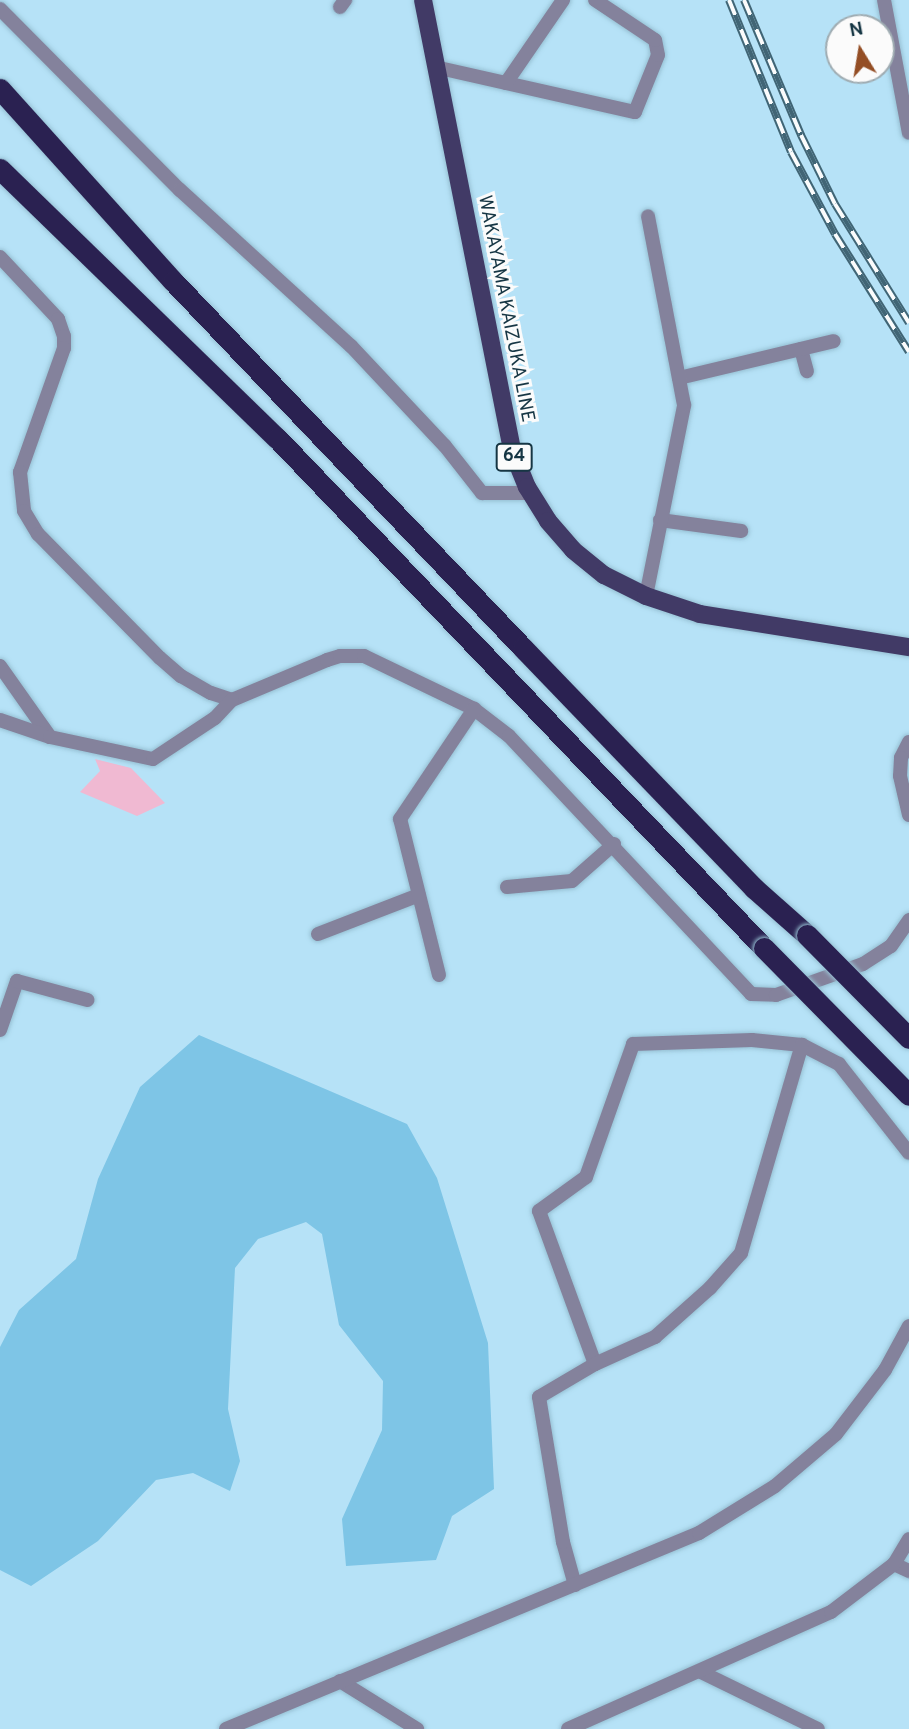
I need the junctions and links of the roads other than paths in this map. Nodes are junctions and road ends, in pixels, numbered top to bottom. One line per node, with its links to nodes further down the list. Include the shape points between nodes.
1 (423, 0): 6 (main road, WAKAYAMA KAIZUKA LINE / 64)
2 (563, 0): 7 (street)
3 (595, 0): 7 (street, via 655,40 658,55 635,112)
4 (884, 0): 9 (street)
5 (0, 9): 17 (street, via 180,190 351,346 445,446 482,493)
6 (435, 67): 7 (street); 17 (main road, WAKAYAMA KAIZUKA LINE / 64, via 503,412 512,450)
7 (506, 83)
8 (0, 89): 37 (highway, bridge, via 173,281 523,648 754,888)
9 (908, 128)
10 (0, 169): 39 (highway, bridge, via 286,447)
11 (648, 216): 16 (street)
12 (0, 257): 23 (street, via 58,319 64,336 64,348 20,472 21,499 30,523 160,659 193,685)
13 (834, 341): 14 (street)
14 (802, 349): 15 (street); 16 (street)
15 (807, 372)
16 (679, 378): 18 (street, via 684,405)
17 (531, 493): 20 (main road, WAKAYAMA KAIZUKA LINE / 64, via 573,550 604,575)
18 (660, 520): 19 (street); 20 (street)
19 (741, 531)
20 (646, 596): 21 (main road, WAKAYAMA KAIZUKA LINE / 64, via 700,614)
21 (909, 647)
22 (0, 666): 26 (street)
23 (232, 700): 24 (street, via 327,660 353,655 364,656); 26 (street, via 215,718 153,760)
24 (474, 709): 29 (street, via 509,736); 31 (street, via 400,819)
25 (0, 720): 26 (street)
26 (50, 737)
27 (909, 742): 28 (street, via 901,758 900,776)
28 (909, 815)
29 (614, 844): 30 (street, via 572,881); 32 (street, via 751,994 776,995 863,964 891,946)
30 (507, 887)
31 (419, 895): 33 (street); 34 (street)
32 (909, 920)
33 (318, 934)
34 (439, 975)
35 (88, 1000): 36 (street, via 17,981)
36 (0, 1030)
37 (909, 1038)
38 (802, 1045): 40 (street, via 839,1064); 42 (street, via 741,1253 655,1337); 42 (street, via 752,1040 633,1044 586,1177 539,1211)
39 (909, 1095)
40 (909, 1153)
41 (909, 1326): 46 (street, via 885,1370 836,1434 775,1486 699,1533)
42 (596, 1364): 46 (street, via 539,1397)
43 (909, 1539): 44 (street)
44 (894, 1564): 45 (street); 47 (street, via 831,1612)
45 (909, 1571)
46 (575, 1585): 48 (street)
47 (701, 1672): 51 (street); 52 (street)
48 (340, 1681): 49 (street); 50 (street)
49 (226, 1729)
50 (417, 1729)
51 (568, 1729)
52 (818, 1729)

